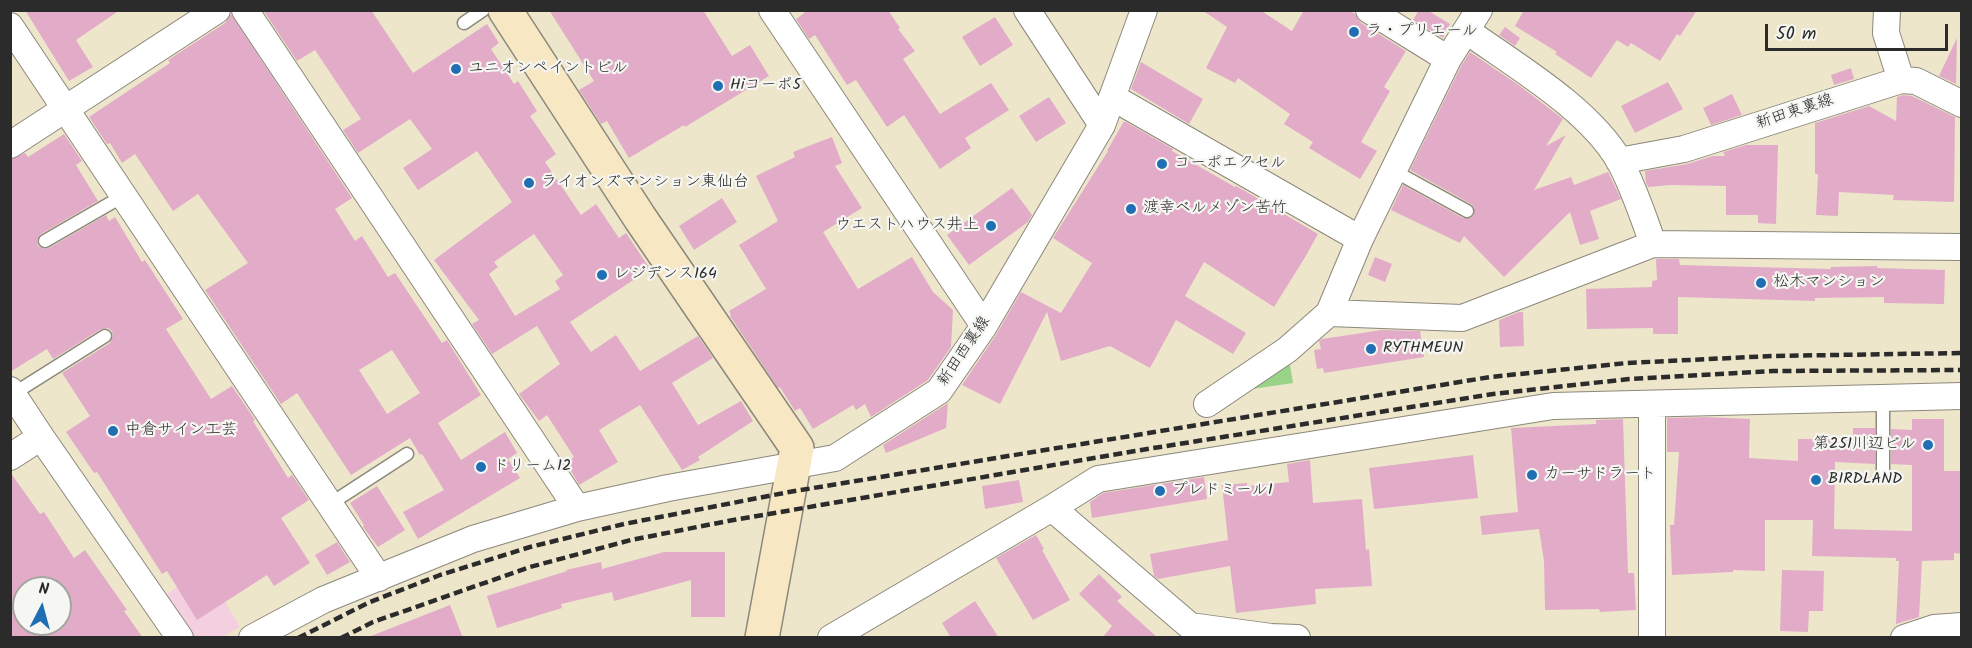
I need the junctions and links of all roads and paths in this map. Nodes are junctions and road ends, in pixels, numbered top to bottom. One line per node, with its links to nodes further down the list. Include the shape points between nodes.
1 (217, 10): 17 (street)
2 (244, 10): 42 (street)
3 (483, 10): 11 (lane)
4 (504, 10): 39 (street, via 797,448)
5 (772, 10): 29 (street)
6 (1027, 10): 18 (street)
7 (1144, 10): 15 (street, 新田西裏線)
8 (1369, 10): 13 (street)
9 (1887, 10): 14 (street, via 1886,33)
10 (1473, 21): 13 (street); 20 (street, via 1596,130)
11 (464, 23)
12 (10, 26): 17 (street)
13 (1448, 59): 21 (street)
14 (1901, 80): 16 (street, via 1916,81); 20 (street, 新田東裏線, via 1684,149)
15 (1112, 97): 18 (street, 新田西裏線); 24 (street)
16 (1962, 104)
17 (65, 110): 19 (street); 22 (street)
18 (1102, 125): 29 (street, 新田西裏線)
19 (10, 145)
20 (1619, 161): 26 (street)
21 (1394, 171): 23 (lane); 24 (street)
22 (123, 196): 25 (lane); 41 (street)
23 (1467, 211)
24 (1360, 240): 28 (street)
25 (45, 241)
26 (1653, 244): 27 (street); 28 (street, via 1462,318)
27 (1962, 247)
28 (1329, 313): 34 (street, via 1287,350)
29 (984, 326): 39 (street, 新田西裏線, via 939,391 836,458)
30 (105, 336): 31 (lane)
31 (12, 392): 36 (street)
32 (1962, 396): 33 (street)
33 (1883, 398): 35 (street); 40 (lane)
34 (1207, 404)
35 (1652, 404): 43 (street, via 1553,406 1189,463 1098,479); 51 (street)
36 (41, 437): 38 (street); 46 (street)
37 (407, 454): 41 (lane)
38 (10, 457)
39 (795, 465): 42 (street, 新田西裏線); 48 (street)
40 (1883, 471)
41 (330, 504): 44 (street)
42 (577, 508): 44 (street, 新田西裏線, via 473,539)
43 (1052, 508): 49 (street); 50 (street, via 1190,626)
44 (379, 578): 47 (street, 新田西裏線, via 323,600)
45 (1962, 626): 52 (street, via 1934,628)
46 (180, 638)
47 (252, 638)
48 (762, 638)
49 (831, 638)
50 (1297, 638)
51 (1652, 638)
52 (1904, 638)

